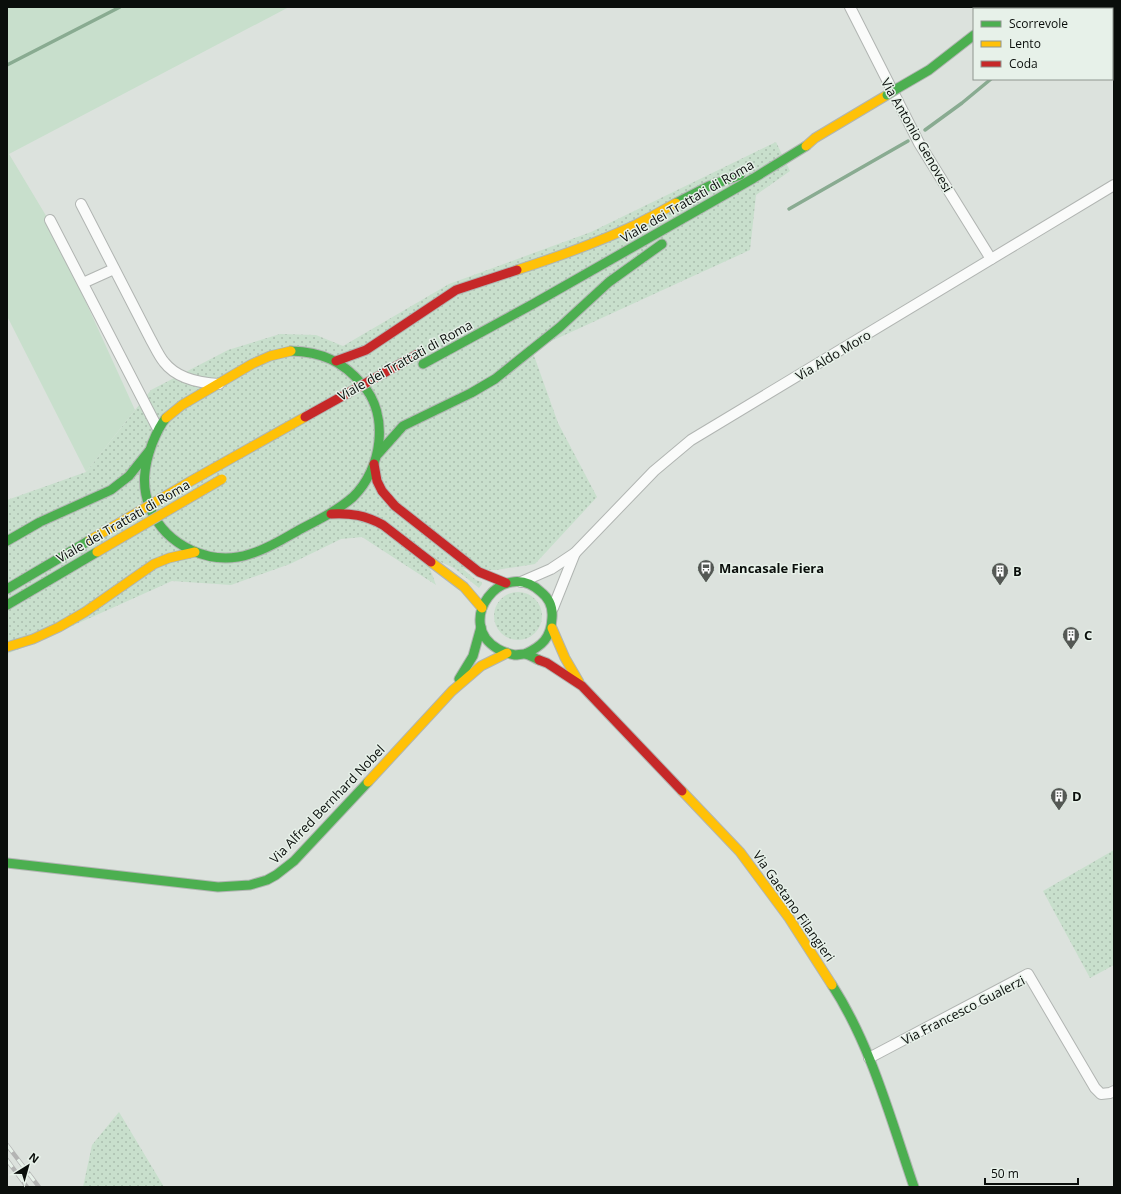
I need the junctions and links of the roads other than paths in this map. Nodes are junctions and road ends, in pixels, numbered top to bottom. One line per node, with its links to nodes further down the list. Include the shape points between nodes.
1 (850, 7): 9 (street, Via Antonio Genovesi, via 910,127)
2 (973, 36): 3 (main road, Viale dei Trattati di Roma, bridge, via 929,70 802,148)
3 (751, 174): 6 (main road, via 729,199); 12 (main road, Viale dei Trattati di Roma); 14 (main road, via 710,186 634,225 561,256 456,290 366,350); 15 (main road, Viale dei Trattati di Roma, via 533,304)
4 (1114, 185): 9 (street, Via Aldo Moro)
5 (81, 204): 10 (street)
6 (704, 217)
7 (50, 220): 11 (street)
8 (671, 238): 21 (main road, via 609,282 560,327 495,379 404,426)
9 (991, 259): 27 (street, Via Aldo Moro, via 691,440 654,471)
10 (114, 269): 11 (street); 16 (street, via 151,340 170,369 195,382)
11 (84, 283): 19 (street)
12 (500, 312)
13 (421, 353): 30 (main road, Viale dei Trattati di Roma, bridge, via 191,481)
14 (336, 361): 16 (main road, via 312,352 291,351 257,362); 21 (main road, via 358,378 374,403 379,424)
15 (419, 366)
16 (219, 384): 19 (main road, via 175,410)
17 (375, 392): 18 (main road, Viale dei Trattati di Roma)
18 (361, 399)
19 (158, 429): 20 (main road)
20 (149, 451): 25 (main road, via 129,476 111,490 40,522); 26 (main road, via 144,480 152,511 170,537)
21 (378, 454): 22 (main road)
22 (374, 464): 24 (main road, via 353,497); 29 (main road, via 382,492 394,506 479,572)
23 (231, 474): 31 (main road, Viale dei Trattati di Roma, bridge)
24 (326, 515): 26 (main road, via 254,554 224,558); 32 (main road, via 351,512 383,525 464,587)
25 (7, 541)
26 (195, 552): 36 (main road, via 154,564 106,599 59,627)
27 (574, 553): 28 (street, Via Aldo Moro, via 551,569); 33 (street, Via Aldo Moro)
28 (521, 582): 29 (main road); 33 (main road, via 535,586 545,595)
29 (506, 583): 32 (main road, via 491,592)
30 (7, 589)
31 (7, 605)
32 (482, 608): 34 (main road)
33 (553, 608): 35 (main road)
34 (482, 627): 37 (main road, via 490,643); 40 (main road, Via Alfred Bernhard Nobel, via 473,656)
35 (552, 628): 38 (main road, via 545,642); 39 (main road, Via Gaetano Filangieri, via 565,658)
36 (7, 648)
37 (507, 653): 38 (main road); 40 (main road, Via Alfred Bernhard Nobel, via 481,666)
38 (525, 654): 39 (main road, Via Gaetano Filangieri, via 547,663)
39 (582, 686): 42 (main road, Via Gaetano Filangieri, via 752,866 845,1005)
40 (452, 691): 41 (main road, Via Alfred Bernhard Nobel, via 294,861 267,880 252,886 218,887)
41 (7, 863)
42 (869, 1058): 43 (street, Via Francesco Gualerzi, via 1028,974 1095,1088 1101,1094); 44 (main road, Via Gaetano Filangieri)
43 (1114, 1091)
44 (914, 1187)

